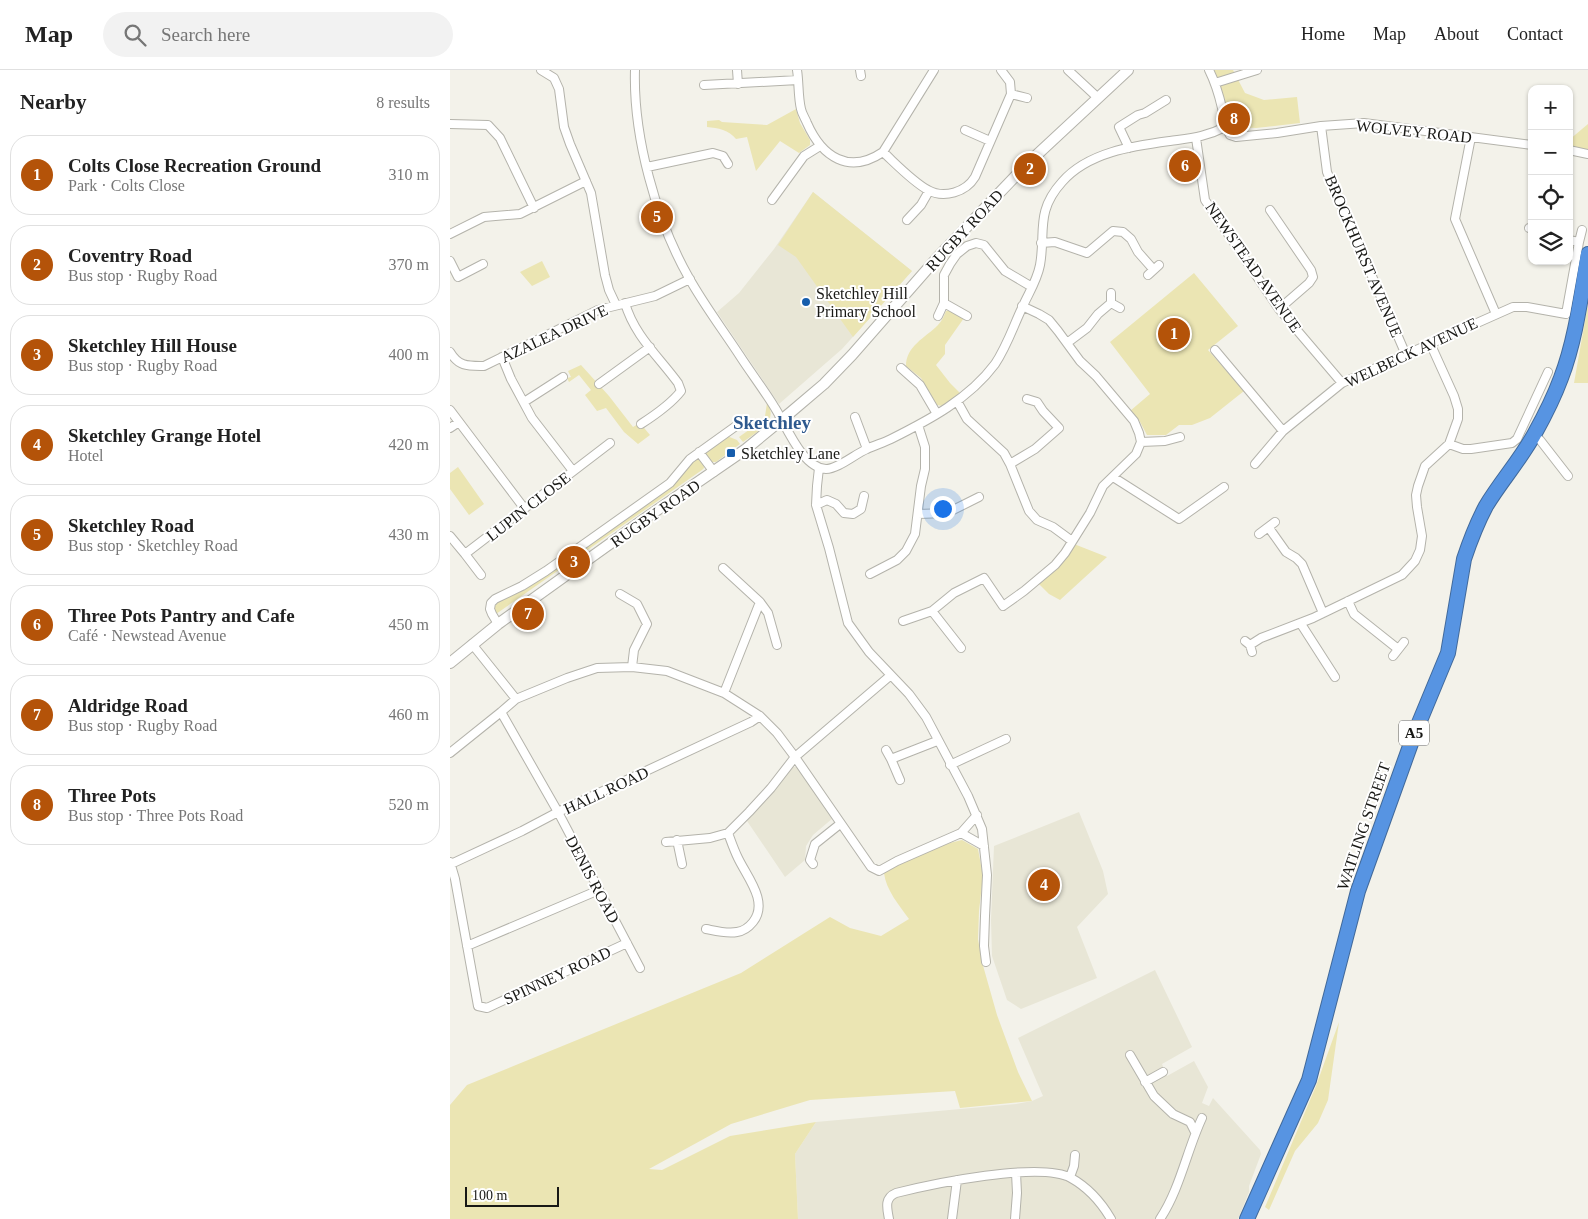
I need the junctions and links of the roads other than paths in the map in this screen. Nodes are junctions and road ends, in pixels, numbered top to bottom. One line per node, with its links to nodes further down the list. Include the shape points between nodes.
1 (541, 70): 34 (street, via 554,78 559,89 564,127)
2 (635, 70): 33 (street, via 636,112)
3 (737, 70): 13 (street)
4 (797, 70): 11 (street)
5 (934, 70): 30 (street)
6 (1001, 70): 15 (street, via 1010,82)
7 (1068, 70): 16 (street)
8 (1128, 70): 16 (main road, RUGBY ROAD)
9 (1209, 70): 12 (street)
10 (1257, 70): 12 (street)
11 (798, 80): 13 (street); 27 (street, via 801,109)
12 (1216, 83): 21 (street)
13 (738, 84): 14 (street)
14 (704, 85)
15 (1011, 94): 17 (street); 25 (street)
16 (1097, 97): 80 (main road, RUGBY ROAD, via 937,258 829,378)
17 (1028, 98)
18 (1166, 100): 28 (street, via 1119,127)
19 (450, 124): 37 (street, via 488,125 500,138)
20 (1321, 126): 21 (street, WOLVEY ROAD, via 1236,137 1230,135); 23 (street, WOLVEY ROAD, via 1364,123); 66 (street, BROCKHURST AVENUE, via 1327,172)
21 (1225, 127): 24 (street)
22 (965, 130): 25 (street)
23 (1471, 137): 26 (street, WOLVEY ROAD); 59 (street, via 1455,219)
24 (1196, 138): 28 (street); 58 (street, NEWSTEAD AVENUE, via 1205,200)
25 (990, 142): 35 (street, via 971,184 949,194)
26 (1528, 144)
27 (820, 146): 30 (street, via 842,161 859,162); 36 (street, via 804,156)
28 (1129, 148): 44 (street, via 1096,158 1062,182 1045,212)
29 (1573, 151): 31 (street)
30 (884, 152): 35 (street)
31 (1588, 154)
32 (728, 164): 33 (street, via 723,156 714,153)
33 (647, 167): 49 (street, via 671,240)
34 (586, 182): 37 (street); 55 (street, via 594,208 604,275)
35 (929, 190): 39 (street)
36 (772, 200)
37 (534, 208): 41 (street, via 520,214 484,218)
38 (1280, 209): 58 (street, via 1272,213 1313,277 1310,284)
39 (907, 220)
40 (1582, 230): 43 (street)
41 (450, 234)
42 (1573, 241): 43 (street)
43 (1579, 242): 59 (street, WELBECK AVENUE, via 1566,314 1520,307)
44 (1041, 243): 48 (street, via 1055,242 1087,253 1113,231 1123,232); 50 (street, via 1040,268)
45 (1588, 254): 87 (highway, WATLING STREET / A5, via 1562,377)
46 (450, 261): 47 (street, via 458,277)
47 (483, 264)
48 (1154, 270)
49 (690, 279): 52 (street, AZALEA DRIVE, via 656,296); 80 (street)
50 (1032, 287): 53 (street, via 1005,271 984,245 976,243 957,254 944,275); 56 (street)
51 (1111, 293): 54 (street)
52 (625, 303): 55 (street, AZALEA DRIVE); 64 (street, via 635,329)
53 (944, 303): 60 (street); 61 (street)
54 (1111, 303): 57 (street); 62 (street)
55 (616, 305): 68 (street, AZALEA DRIVE, via 598,310)
56 (1022, 306): 62 (street, via 1049,320); 75 (street, via 995,363)
57 (1120, 308)
58 (1279, 309): 72 (street, NEWSTEAD AVENUE)
59 (1496, 314): 63 (street, WELBECK AVENUE)
60 (938, 316)
61 (967, 316)
62 (1067, 343): 89 (street, via 1134,421)
63 (1430, 343): 66 (street, WELBECK AVENUE); 91 (street, via 1458,409)
64 (650, 347): 73 (street); 82 (street, via 681,391)
65 (1215, 350): 86 (street)
66 (1406, 354): 72 (street, WELBECK AVENUE)
67 (451, 356): 68 (street, AZALEA DRIVE, via 468,366 484,366)
68 (502, 357): 76 (street)
69 (901, 368): 78 (street, via 920,385)
70 (1543, 376): 91 (street, via 1517,439 1512,443 1472,450)
71 (563, 377): 76 (street)
72 (1342, 383): 86 (street, WELBECK AVENUE)
73 (599, 384)
74 (1027, 399): 94 (street, via 1037,402 1059,428 1035,449)
75 (957, 401): 78 (street); 94 (street, via 967,418 1004,453)
76 (524, 402): 97 (street, via 532,418)
77 (450, 410): 81 (street)
78 (937, 414): 83 (street)
79 (855, 417): 92 (street)
80 (782, 420): 96 (street, via 801,452); 98 (main road, RUGBY ROAD)
81 (459, 422): 84 (street); 105 (street)
82 (641, 424)
83 (918, 425): 92 (street); 106 (street, via 925,448)
84 (450, 428)
85 (735, 430): 93 (street, RUGBY ROAD)
86 (1283, 430): 95 (street, WELBECK AVENUE)
87 (1534, 435): 99 (street); 178 (highway, WATLING STREET / A5, via 1487,505 1468,545 1448,653 1414,735 1358,891 1308,1080)
88 (1180, 437): 89 (street)
89 (1141, 442): 100 (street, via 1136,454)
90 (610, 443): 97 (street, LUPIN CLOSE, via 604,452)
91 (1450, 444): 117 (street, via 1425,466 1418,486 1416,495 1422,536 1415,561 1402,575)
92 (868, 448): 96 (street, via 830,468)
93 (699, 452): 98 (street, RUGBY ROAD); 122 (street, RUGBY ROAD, via 670,484 546,571 491,603 492,614)
94 (1010, 464): 111 (street, via 1029,511 1037,520)
95 (1255, 464)
96 (819, 468): 104 (street)
97 (573, 471): 105 (street, LUPIN CLOSE)
98 (714, 472): 122 (main road, RUGBY ROAD)
99 (1568, 476)
100 (1113, 477): 101 (street, via 1179,519); 111 (street, via 1103,486)
101 (1224, 487)
102 (864, 496): 104 (street, via 862,509 853,514 844,513 827,500)
103 (978, 497): 106 (street, via 947,513)
104 (816, 505): 133 (street, via 848,623)
105 (524, 508): 112 (street, LUPIN CLOSE)
106 (918, 514): 114 (street, via 915,534 906,551 897,560)
107 (1275, 522): 108 (street)
108 (1269, 528): 109 (street); 120 (street, via 1286,552 1302,564)
109 (1259, 534)
110 (450, 536): 112 (street)
111 (1072, 541): 119 (street, via 1054,565 1003,606 984,578 954,593)
112 (465, 554): 115 (street)
113 (723, 568): 118 (street)
114 (870, 574)
115 (481, 575)
116 (620, 594): 132 (street, via 638,604 647,624 634,650)
117 (1348, 601): 120 (street); 129 (street, via 1354,614)
118 (760, 602): 126 (street, via 768,613); 135 (street)
119 (932, 610): 121 (street); 128 (street)
120 (1324, 613): 123 (street)
121 (903, 621)
122 (498, 624): 125 (main road, RUGBY ROAD)
123 (1300, 624): 127 (street, via 1261,638); 134 (street)
124 (1404, 642): 129 (street)
125 (472, 644): 131 (main road, RUGBY ROAD); 136 (street)
126 (777, 645)
127 (1249, 646)
128 (961, 648)
129 (1398, 649): 130 (street)
130 (1392, 656)
131 (450, 662)
132 (632, 667): 135 (street, via 667,671); 136 (street, via 597,668)
133 (891, 676): 140 (street, via 910,694); 143 (street)
134 (1335, 677)
135 (724, 693): 138 (street)
136 (516, 699): 137 (street)
137 (501, 712): 142 (street); 147 (street, DENIS ROAD)
138 (760, 716): 143 (street); 147 (street, HALL ROAD)
139 (1006, 739): 145 (street)
140 (938, 741): 144 (street); 145 (street)
141 (886, 750): 144 (street)
142 (450, 752)
143 (794, 757): 149 (street); 150 (street, via 771,788)
144 (890, 759): 146 (street)
145 (950, 765): 148 (street)
146 (900, 780)
147 (558, 812): 155 (street, HALL ROAD); 158 (street, DENIS ROAD)
148 (976, 814): 151 (street); 154 (street)
149 (840, 824): 151 (street, via 871,867 879,872); 157 (street, via 815,844 810,860)
150 (728, 832): 152 (street, via 710,838); 159 (street, via 760,905 758,915 752,924 739,932)
151 (961, 833): 154 (street)
152 (677, 840): 153 (street); 156 (street)
153 (666, 842)
154 (984, 846): 162 (street)
155 (450, 863): 161 (street)
156 (682, 864)
157 (813, 864)
158 (600, 890): 160 (street, DENIS ROAD); 161 (street)
159 (706, 929)
160 (627, 943): 161 (street, SPINNEY ROAD, via 486,1008 478,1006); 163 (street, DENIS ROAD)
161 (468, 946)
162 (986, 962)
163 (640, 968)
164 (1130, 1055): 166 (street)
165 (1162, 1072): 166 (street)
166 (1145, 1082): 168 (street, via 1159,1102 1190,1122)
167 (1202, 1118): 168 (street)
168 (1195, 1132): 177 (street, via 1169,1205)
169 (1075, 1155): 171 (street)
170 (1016, 1173): 171 (street, via 1037,1171); 172 (street); 175 (street)
171 (1070, 1177): 176 (street, via 1095,1195)
172 (956, 1180): 173 (street, via 890,1195 887,1200); 174 (street)
173 (889, 1219)
174 (952, 1219)
175 (1015, 1219)
176 (1111, 1219)
177 (1160, 1219)
178 (1247, 1219)

